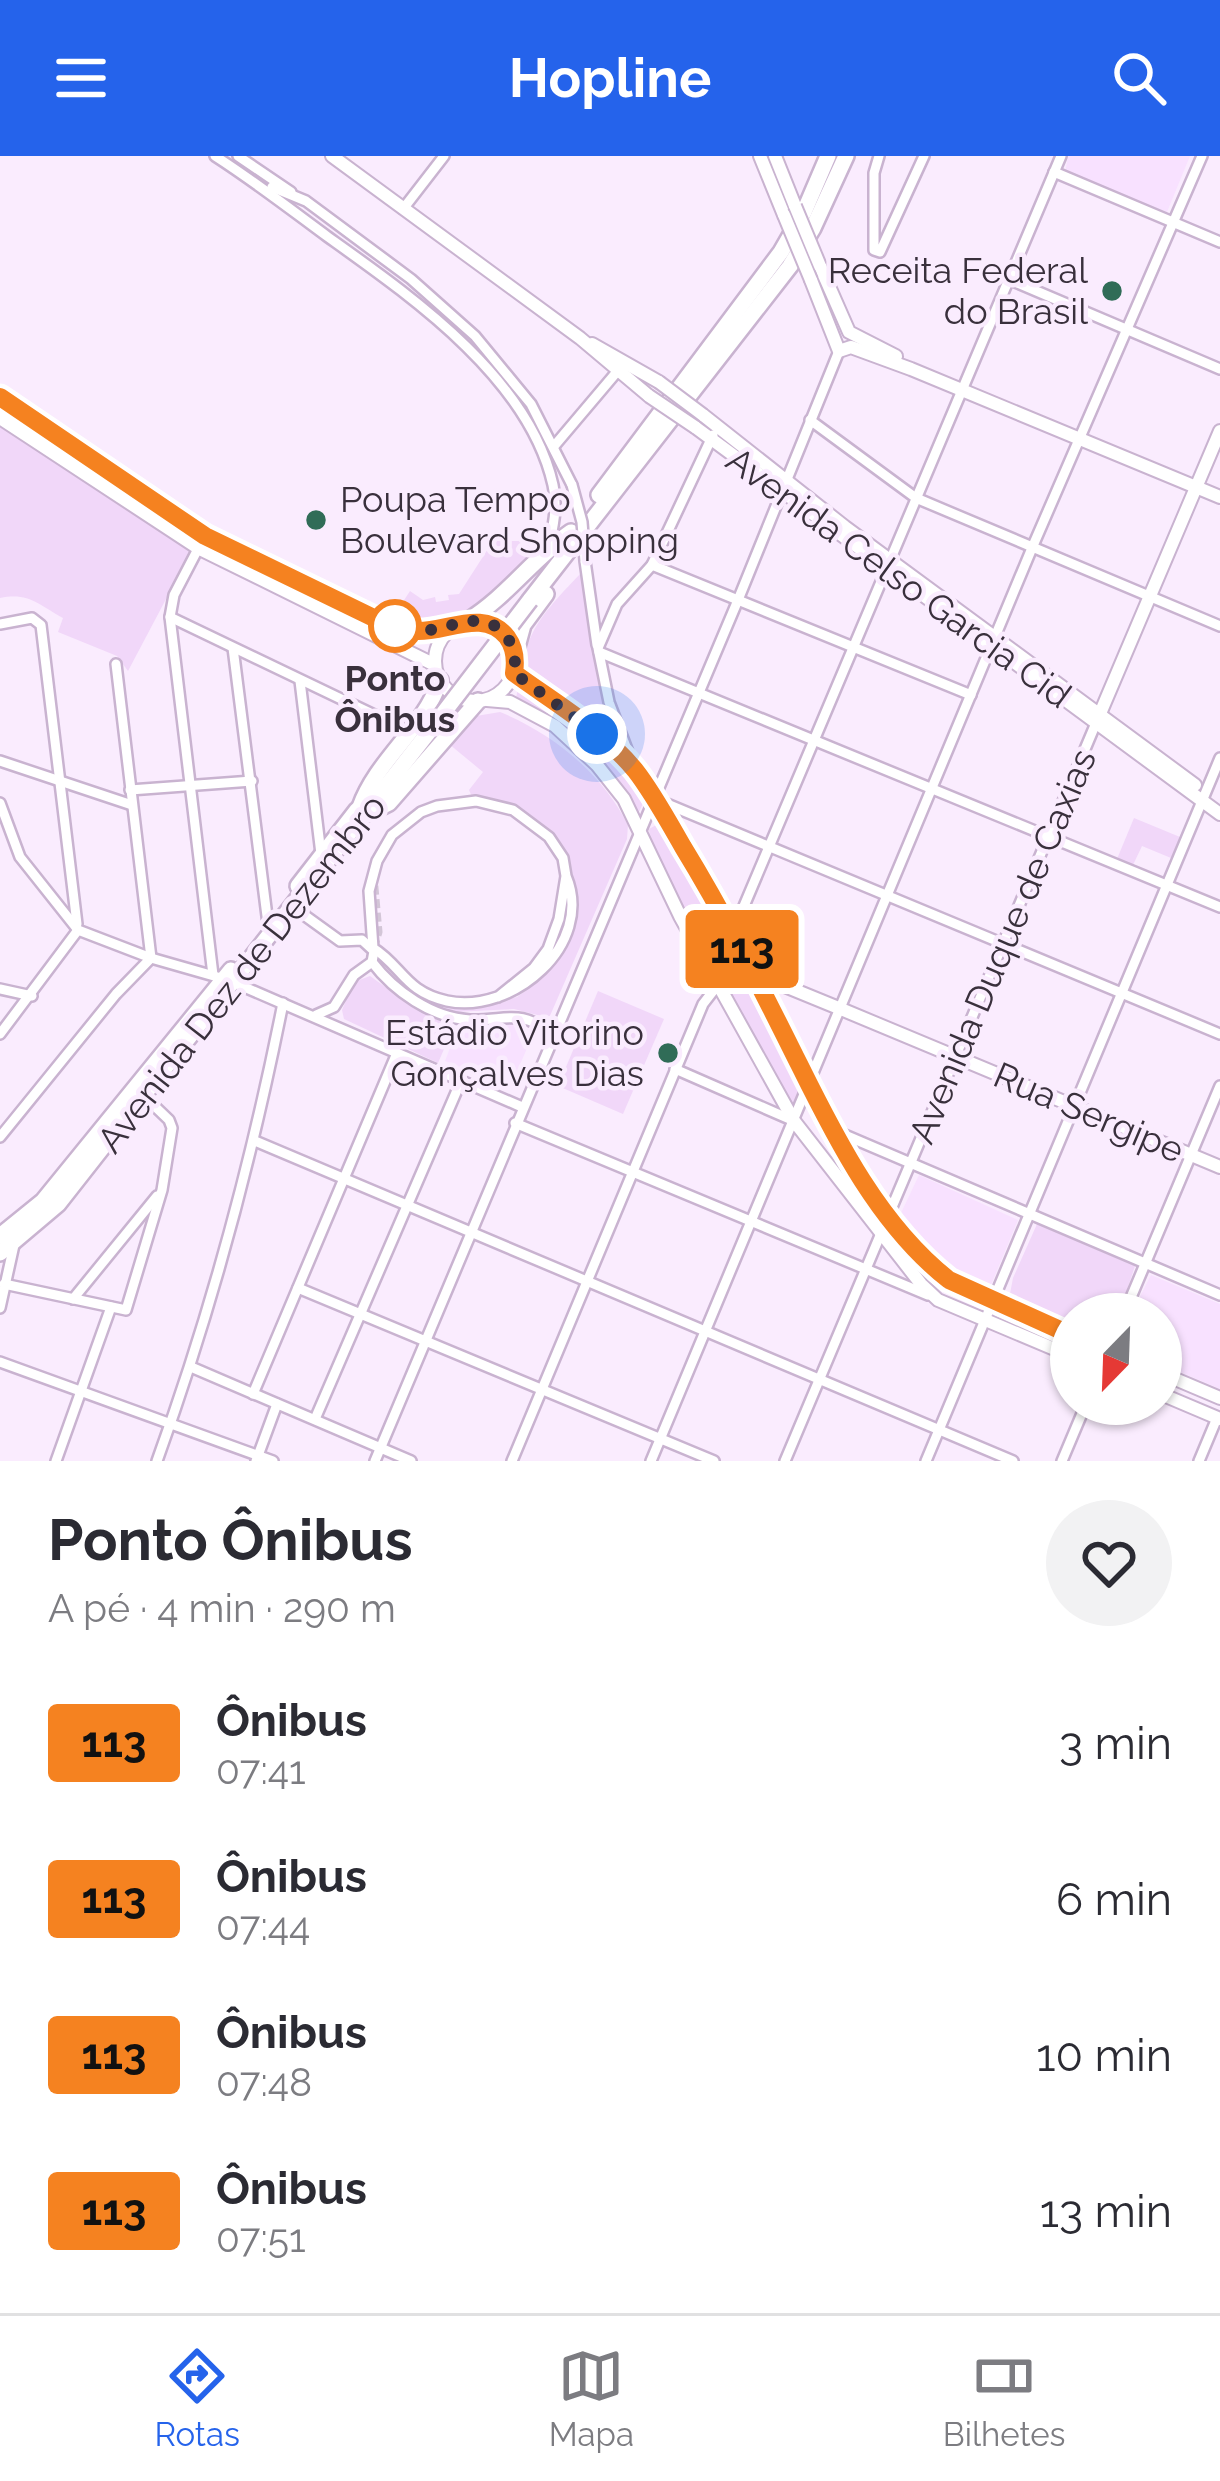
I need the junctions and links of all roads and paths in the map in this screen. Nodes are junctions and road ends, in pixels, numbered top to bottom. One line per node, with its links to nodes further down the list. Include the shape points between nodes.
1 (215, 156): 14 (street)
2 (238, 156): 15 (street)
3 (332, 156): 16 (main road, Avenida Celso Garcia Cid)
4 (444, 156): 16 (street)
5 (760, 156): 17 (main road)
6 (775, 156): 17 (main road)
7 (829, 156): 42 (highway, Avenida Dez de Dezembro, via 781,252)
8 (846, 156): 42 (highway, Avenida Dez de Dezembro, via 790,266)
9 (879, 156): 19 (street)
10 (924, 156): 20 (street)
11 (1061, 156): 13 (street)
12 (1202, 156): 18 (street)
13 (1054, 172): 18 (street); 22 (street)
14 (242, 173): 15 (street); 45 (street, via 437,320 492,373 551,477)
15 (306, 201): 37 (street, via 476,336)
16 (404, 209): 25 (main road, Avenida Celso Garcia Cid)
17 (790, 211): 24 (main road, bridge); 26 (main road, bridge, via 849,332)
18 (1171, 222): 21 (street); 23 (street)
19 (874, 223): 20 (street); 20 (street, via 877,252)
20 (894, 226)
21 (1220, 242)
22 (1009, 279): 23 (street); 29 (street)
23 (1126, 329): 27 (street); 36 (street)
24 (838, 351): 26 (main road, via 851,347); 33 (street)
25 (622, 367): 28 (main road, Avenida Celso Garcia Cid); 30 (main road, Avenida Celso Garcia Cid); 37 (street)
26 (911, 368): 29 (main road)
27 (1220, 369)
28 (656, 380): 30 (main road, via 640,382); 35 (main road, Avenida Celso Garcia Cid, bridge, via 704,415)
29 (962, 390): 36 (main road); 41 (street)
30 (644, 393): 35 (main road, Avenida Celso Garcia Cid, bridge)
31 (2, 400): 43 (main road)
32 (0, 418): 43 (main road)
33 (810, 420): 38 (street); 41 (street)
34 (1220, 431): 39 (main road, Avenida Duque de Caxias)
35 (715, 433): 38 (main road, Avenida Celso Garcia Cid); 46 (street)
36 (1080, 440): 39 (main road); 44 (street)
37 (555, 445): 57 (street, bridge, via 582,522)
38 (784, 487): 47 (main road, Avenida Celso Garcia Cid); 49 (street)
39 (1198, 488): 40 (main road); 48 (main road, Avenida Duque de Caxias)
40 (1220, 497)
41 (916, 498): 44 (street); 47 (street)
42 (576, 532): 45 (highway); 58 (highway); 82 (highway, Avenida Dez de Dezembro, bridge)
43 (201, 542): 50 (street); 52 (main road, via 408,631); 60 (main road)
44 (1032, 548): 48 (street); 54 (street)
45 (548, 550): 52 (highway, via 500,600)
46 (652, 565): 49 (street); 57 (street, via 617,604)
47 (888, 565): 54 (main road, Avenida Celso Garcia Cid); 55 (street)
48 (1150, 597): 53 (street); 66 (main road, Avenida Duque de Caxias)
49 (738, 600): 55 (street); 63 (street)
50 (170, 617): 56 (street); 74 (street)
51 (0, 624): 72 (street, via 32,618 41,625)
52 (459, 625): 58 (main road, via 484,622); 60 (main road, via 437,648)
53 (1220, 626)
54 (993, 643): 64 (street); 66 (main road, Avenida Celso Garcia Cid)
55 (852, 647): 64 (street); 68 (street)
56 (233, 648): 62 (street); 73 (street)
57 (598, 650): 63 (street); 71 (street)
58 (515, 654): 61 (main road)
59 (116, 664): 76 (street)
60 (438, 673): 65 (main road, via 460,698); 67 (highway, via 433,701)
61 (514, 673): 65 (main road, via 504,690); 71 (main road)
62 (300, 680): 67 (street); 87 (street)
63 (699, 692): 68 (street); 78 (street)
64 (971, 695): 75 (street)
65 (482, 701): 82 (highway, via 388,803); 84 (main road, via 510,702 555,726 597,765)
66 (1098, 718): 77 (main road, Avenida Celso Garcia Cid); 85 (street, Avenida Duque de Caxias)
67 (410, 732): 82 (highway, via 369,784)
68 (814, 740): 75 (street); 86 (street)
69 (1220, 758): 77 (street)
70 (0, 761): 72 (street)
71 (635, 770): 78 (main road)
72 (59, 781): 81 (street); 93 (street)
73 (251, 781): 74 (street); 92 (street)
74 (192, 784): 76 (street); 100 (street)
75 (932, 788): 85 (street); 89 (street)
76 (130, 790): 81 (street)
77 (1204, 797): 80 (main road, Avenida Celso Garcia Cid); 83 (main road, Avenida Celso Garcia Cid); 88 (street)
78 (654, 798): 84 (street); 86 (street); 94 (main road)
79 (0, 803): 93 (street, via 20,857)
80 (1220, 804)
81 (132, 805): 97 (street)
82 (363, 810): 87 (highway, Avenida Dez de Dezembro); 90 (highway, Avenida Dez de Dezembro)
83 (1220, 814)
84 (641, 829): 103 (main road); 111 (street)
85 (1049, 835): 88 (street); 95 (street, Avenida Duque de Caxias)
86 (769, 848): 89 (street); 94 (street)
87 (322, 854): 92 (highway, Avenida Dez de Dezembro)
88 (1166, 885): 91 (street); 105 (street)
89 (887, 897): 95 (street); 108 (street)
90 (302, 898): 96 (street, via 304,915 340,941); 100 (highway, Avenida Dez de Dezembro)
91 (1220, 907)
92 (268, 924): 100 (highway, Avenida Dez de Dezembro)
93 (78, 929): 97 (street); 106 (street)
94 (733, 932): 98 (main road)
95 (1003, 944): 105 (street); 114 (street, Avenida Duque de Caxias)
96 (373, 948): 96 (street, via 368,898 376,861 392,835 429,809 476,801 520,814 556,845 566,876 548,949 499,997 441,1000 404,980); 99 (street)
97 (151, 958): 100 (street); 125 (street)
98 (747, 958): 101 (main road); 102 (main road)
99 (372, 962): 109 (street, via 334,1007); 111 (street, via 443,1015 520,1016)
100 (224, 979): 107 (street); 119 (highway, Avenida Dez de Dezembro); 141 (highway, Avenida Dez de Dezembro)
101 (757, 979): 102 (street); 108 (main road, Rua Sergipe); 117 (main road)
102 (735, 981): 103 (street)
103 (716, 986): 115 (street); 122 (main road)
104 (0, 989): 106 (street)
105 (1122, 994): 112 (street); 120 (street)
106 (32, 996): 110 (street)
107 (283, 1003): 109 (street); 126 (street)
108 (841, 1009): 114 (main road, Rua Sergipe); 117 (street)
109 (312, 1016): 113 (street)
110 (0, 1034)
111 (552, 1034): 121 (street)
112 (1220, 1034)
113 (397, 1053): 116 (street); 131 (street)
114 (956, 1056): 120 (main road, Rua Sergipe); 128 (street, Avenida Duque de Caxias)
115 (675, 1070): 122 (street); 130 (street)
116 (461, 1082): 121 (street); 133 (street)
117 (809, 1084): 122 (street); 124 (main road)
118 (1220, 1086): 127 (street)
119 (144, 1096): 132 (street, via 172,1128); 141 (highway, Avenida Dez de Dezembro, via 58,1204)
120 (1073, 1106): 127 (main road, Rua Sergipe); 134 (street)
121 (522, 1107): 123 (street)
122 (794, 1121): 137 (street); 139 (main road)
123 (515, 1123): 130 (street); 138 (street)
124 (831, 1130): 128 (street); 135 (main road)
125 (0, 1137)
126 (256, 1141): 131 (street); 161 (street)
127 (1191, 1155): 129 (main road, Rua Sergipe); 142 (street)
128 (909, 1164): 134 (street); 135 (street, Avenida Duque de Caxias)
129 (1220, 1167)
130 (631, 1172): 137 (street); 144 (street)
131 (344, 1178): 133 (street); 146 (street)
132 (162, 1190): 136 (street); 140 (street)
133 (408, 1205): 138 (street); 154 (street)
134 (1028, 1214): 142 (street); 151 (street)
135 (889, 1215): 139 (street, Avenida Duque de Caxias); 151 (main road, via 933,1268)
136 (154, 1216): 140 (street); 152 (street, via 126,1310)
137 (752, 1221): 143 (street); 157 (street)
138 (469, 1231): 144 (street); 158 (street)
139 (881, 1233): 143 (street, Avenida Duque de Caxias); 150 (main road)
140 (121, 1240): 149 (street)
141 (5, 1244): 145 (street)
142 (1144, 1264): 147 (street); 148 (street)
143 (866, 1269): 150 (street); 162 (street, Avenida Duque de Caxias)
144 (587, 1280): 157 (street); 164 (street)
145 (4, 1284): 149 (street); 153 (street)
146 (298, 1288): 154 (street); 166 (street)
147 (1132, 1293)
148 (1220, 1295)
149 (74, 1299): 152 (street)
150 (938, 1300): 155 (main road)
151 (991, 1300): 155 (street); 156 (main road)
152 (111, 1307): 165 (street)
153 (0, 1308)
154 (361, 1312): 158 (street); 170 (street)
155 (983, 1320): 159 (main road); 174 (street)
156 (1050, 1326)
157 (706, 1330): 162 (street); 175 (street)
158 (424, 1338): 164 (street); 176 (street)
159 (1050, 1347)
160 (0, 1362): 165 (street)
161 (191, 1367): 166 (street); 172 (street)
162 (821, 1379): 174 (street); 186 (street, Avenida Duque de Caxias)
163 (1182, 1382): 167 (main road)
164 (543, 1388): 175 (street); 183 (street)
165 (81, 1391): 172 (street); 178 (street)
166 (253, 1394): 169 (street)
167 (1220, 1398)
168 (1182, 1403): 171 (main road)
169 (277, 1404): 170 (street); 177 (street)
170 (315, 1419): 176 (street)
171 (1218, 1419): 190 (street)
172 (170, 1424): 177 (street); 179 (street)
173 (1077, 1425): 189 (street)
174 (939, 1430): 187 (street); 188 (street)
175 (661, 1438): 184 (street); 185 (street)
176 (380, 1448): 181 (street); 182 (street)
177 (257, 1458): 180 (street)
178 (56, 1461)
179 (157, 1461)
180 (273, 1461)
181 (374, 1461)
182 (411, 1461)
183 (512, 1461)
184 (651, 1461)
185 (714, 1461)
186 (785, 1461)
187 (926, 1461)
188 (1012, 1461)
189 (1062, 1461)
190 (1199, 1461)

